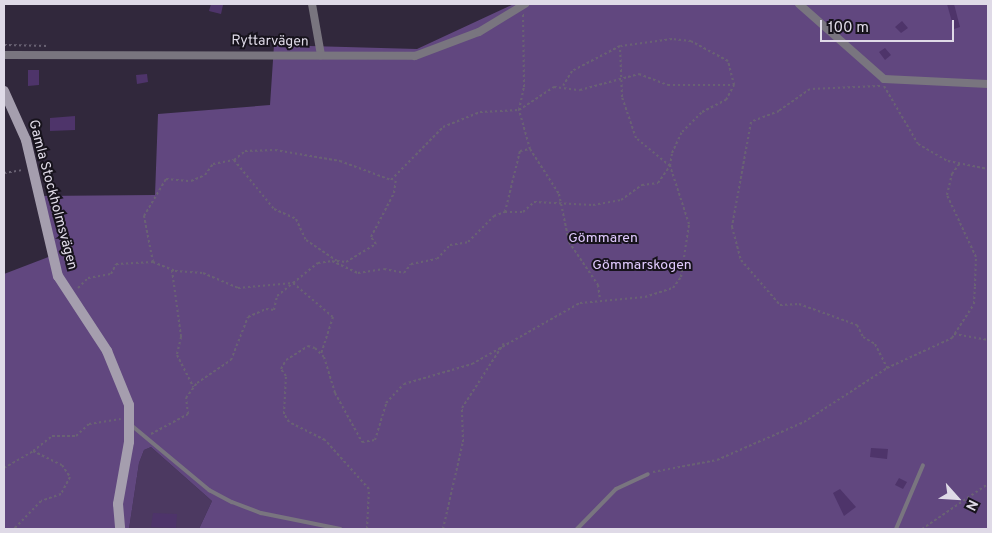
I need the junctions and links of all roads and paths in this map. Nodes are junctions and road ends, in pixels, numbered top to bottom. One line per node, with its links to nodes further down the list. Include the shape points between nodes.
1 (312, 4): 6 (street)
2 (524, 4): 6 (street, Ryttarvägen, via 479,32 424,53); 14 (path, via 524,87)
3 (799, 4): 7 (street)
4 (620, 46): 8 (path); 10 (path, via 672,39 691,41 728,61); 11 (path, via 572,71)
5 (4, 55): 6 (street, Ryttarvägen)
6 (322, 55)
7 (880, 77): 9 (street, via 893,82); 12 (path)
8 (621, 79): 10 (path, via 639,74 668,85); 11 (path, via 580,90); 18 (path, via 625,110 636,138)
9 (988, 84)
10 (734, 85): 18 (path, via 726,100 702,112 682,132)
11 (563, 86): 14 (path)
12 (884, 86): 17 (path, via 918,144); 35 (path, via 810,89 779,111 751,122 732,226 741,260 780,305 799,304 857,324 863,337 875,344)
13 (4, 91): 19 (street, Gamla Stockholmsvägen, via 26,140)
14 (519, 110): 15 (path); 22 (path, via 480,112 443,127)
15 (530, 149): 23 (path, via 544,166); 24 (path, via 520,151)
16 (234, 160): 22 (path, via 245,151 275,150 340,160 385,180); 25 (path, via 213,164 205,175 191,181 166,179 144,216); 26 (path, via 274,209 296,220 306,240)
17 (960, 163): 20 (path); 31 (path, via 952,174 947,195 976,257 975,286 974,304)
18 (670, 166): 23 (path, via 658,183 642,185 621,200); 30 (path, via 689,224 681,277 673,288 645,297)
19 (32, 168): 21 (path); 29 (street, Gamla Stockholmsvägen, via 51,256)
20 (988, 169)
21 (4, 174)
22 (396, 178): 26 (path, via 394,193 371,237 376,244 346,262)
23 (562, 204): 24 (path, via 534,202 523,212); 30 (path, via 570,242 598,285)
24 (506, 212): 26 (path, via 494,216 468,242 450,245 437,259 411,264 404,273 358,272)
25 (153, 262): 27 (path); 29 (path, via 116,264 105,277 88,278)
26 (337, 262): 28 (path, via 318,263)
27 (172, 270): 28 (path, via 203,273 238,288); 36 (path, via 181,337 177,355)
28 (293, 283): 34 (path, via 333,317); 36 (path, via 277,296 274,310 266,309 248,317 231,360)
29 (67, 293): 37 (street, Gamla Stockholmsvägen, via 107,351 126,392)
30 (600, 300): 33 (path, via 580,303 534,332)
31 (954, 334): 32 (path); 35 (path, via 918,356)
32 (988, 340)
33 (504, 342): 34 (path, via 472,364 404,384 386,403 375,440 362,442 335,393); 48 (path, via 462,408 463,442)
34 (321, 354): 47 (path, via 308,346 286,360 281,369 286,376 284,414 289,422 325,440 369,488)
35 (887, 368): 42 (path, via 804,422 750,447 717,460)
36 (193, 388): 38 (path, via 186,398 188,414)
37 (130, 421): 38 (lane); 39 (path, via 89,424 76,436 52,436); 45 (street, Gamla Stockholmsvägen, via 118,504)
38 (147, 438): 46 (lane, via 209,490 232,502 261,513)
39 (33, 451): 41 (path); 44 (path, via 62,465 70,477 61,494 42,501)
40 (923, 465): 50 (lane)
41 (4, 468)
42 (648, 474): 49 (lane, via 616,489)
43 (988, 484): 51 (path)
44 (14, 529)
45 (120, 529)
46 (340, 529)
47 (367, 529)
48 (443, 529)
49 (577, 529)
50 (896, 529)
51 (922, 529)

